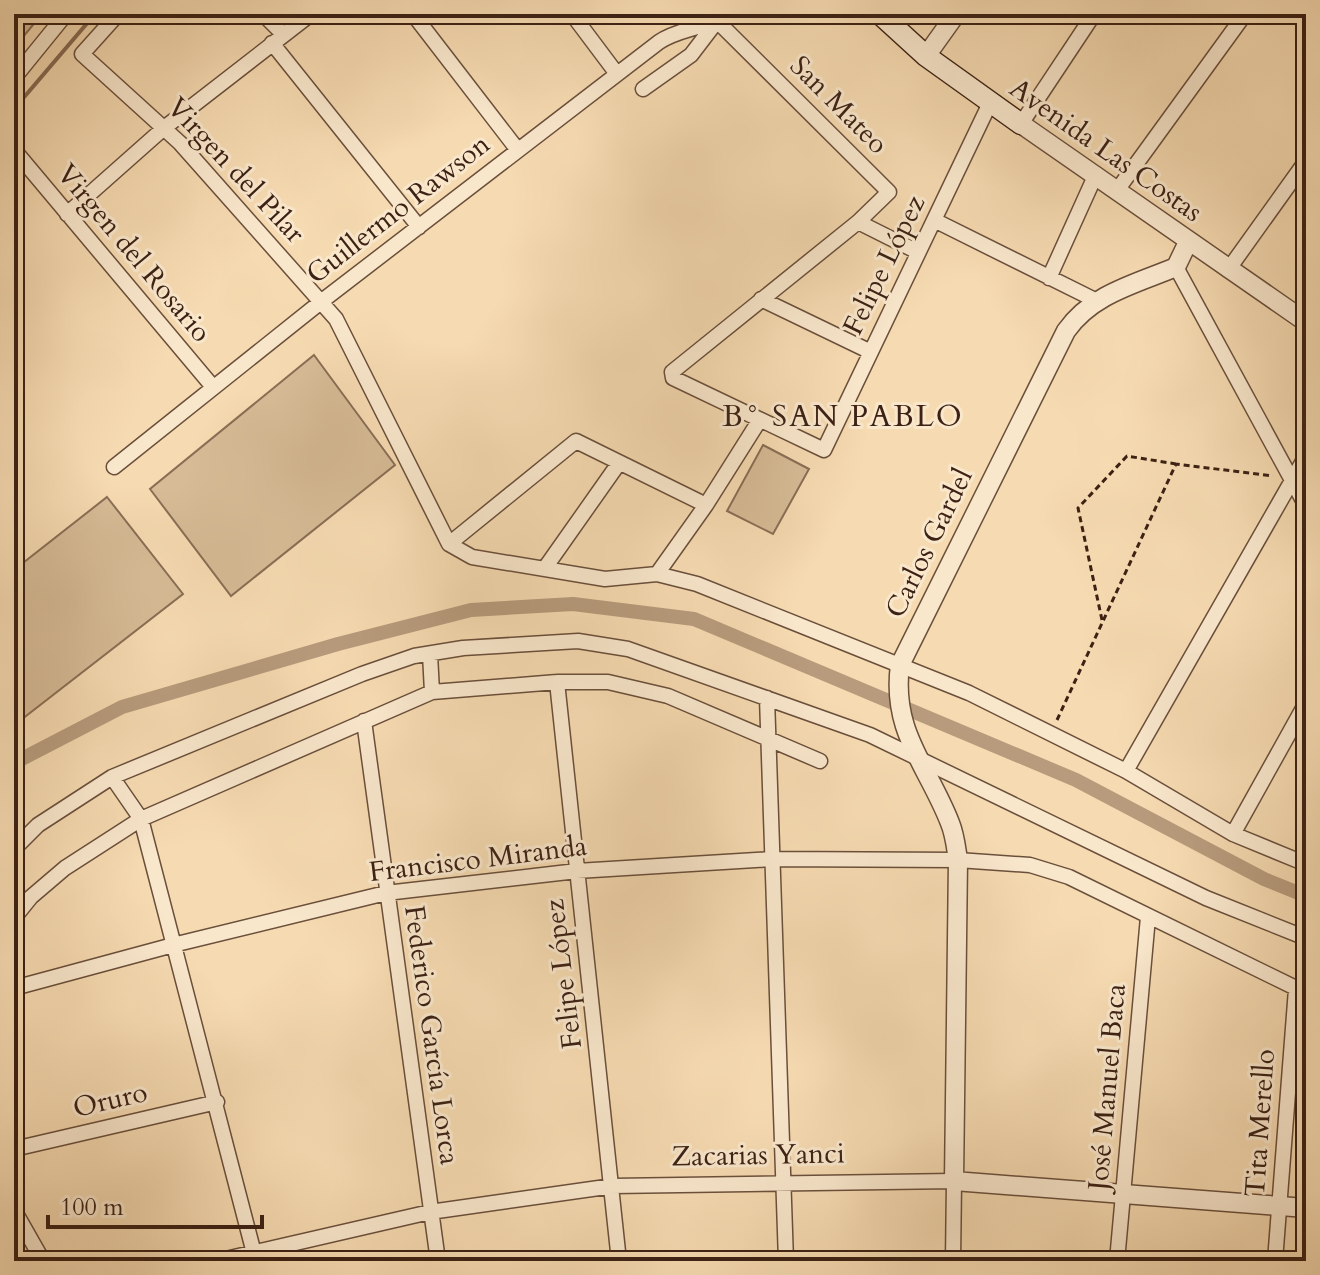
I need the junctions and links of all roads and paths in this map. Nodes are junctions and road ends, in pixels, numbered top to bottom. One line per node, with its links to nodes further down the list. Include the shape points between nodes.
1 (66, 14): 15 (street)
2 (118, 14): 19 (street, Virgen del Pilar, via 82,54)
3 (263, 14): 12 (street)
4 (311, 14): 12 (street)
5 (413, 14): 20 (street)
6 (572, 14): 14 (street)
7 (880, 14): 13 (main road, Avenida Las Costas)
8 (956, 14): 13 (street)
9 (1094, 14): 18 (street)
10 (1245, 14): 24 (street)
11 (721, 17): 14 (street, Guillermo Rawson, via 672,33); 16 (street, via 691,55); 27 (street, San Mateo, via 889,192)
12 (278, 39): 19 (street); 28 (street)
13 (926, 56): 17 (main road, Avenida Las Costas)
14 (617, 74): 20 (street, Guillermo Rawson)
15 (14, 78)
16 (643, 89)
17 (990, 103): 18 (main road, Avenida Las Costas); 26 (street, Felipe López)
18 (1021, 124): 23 (street, Avenida Las Costas)
19 (164, 128): 25 (street); 36 (street, Virgen del Pilar)
20 (517, 149): 28 (street, Guillermo Rawson)
21 (15, 151): 25 (street, Virgen del Rosario)
22 (1306, 161): 32 (street)
23 (1096, 174): 24 (street, Avenida Las Costas); 33 (street)
24 (1118, 189): 29 (street, Avenida Las Costas)
25 (67, 214): 39 (street, Virgen del Rosario)
26 (934, 220): 30 (street, Felipe López); 33 (street)
27 (858, 222): 30 (street); 34 (street)
28 (419, 227): 36 (street, Guillermo Rawson)
29 (1188, 242): 31 (street); 32 (street, Avenida Las Costas)
30 (918, 252): 38 (street, Felipe López)
31 (1176, 267): 35 (street, Carlos Gardel); 45 (street)
32 (1228, 270): 37 (street, Avenida Las Costas)
33 (1049, 278): 35 (street)
34 (761, 299): 38 (street); 40 (street, via 672,372 673,378)
35 (1095, 300): 53 (street, Carlos Gardel, via 1066,331)
36 (322, 301): 39 (street, Guillermo Rawson); 48 (street, Virgen del Pilar, via 336,319)
37 (1306, 322)
38 (871, 352): 40 (street, Felipe López, via 824,450)
39 (213, 387): 44 (street, Guillermo Rawson)
40 (759, 421): 46 (street)
41 (1306, 456): 45 (street)
42 (619, 463): 46 (street); 48 (street, via 576,441); 49 (street)
43 (1176, 464): 45 (path); 51 (path); 51 (path, via 1127,456 1078,508)
44 (114, 467)
45 (1293, 479): 47 (street); 63 (street)
46 (706, 505): 50 (street)
47 (1306, 506)
48 (449, 544): 49 (street, via 472,557)
49 (545, 568): 50 (street, via 605,579)
50 (657, 574): 53 (street, via 697,584)
51 (1103, 622): 59 (path)
52 (430, 654): 55 (street); 56 (street, via 578,641 628,649); 64 (street, via 362,674)
53 (900, 665): 59 (street); 61 (street, Carlos Gardel, via 898,705)
54 (557, 682): 55 (street); 60 (street, via 608,682 668,696); 72 (street, Felipe López)
55 (432, 692): 58 (street)
56 (767, 698): 60 (street); 61 (street)
57 (1306, 703): 66 (street)
58 (364, 721): 65 (street); 73 (street, Federico García Lorca)
59 (1051, 733): 63 (street)
60 (768, 738): 62 (street); 69 (street)
61 (916, 756): 70 (street, Carlos Gardel, via 951,825); 76 (street, via 1206,898)
62 (820, 761)
63 (1126, 771): 66 (street)
64 (112, 777): 65 (street); 68 (street, via 38,825)
65 (141, 819): 75 (street, via 65,868); 77 (street)
66 (1233, 834): 71 (street)
67 (1306, 840): 71 (lane)
68 (14, 849)
69 (771, 859): 70 (street, Francisco Miranda); 72 (street, Francisco Miranda); 82 (street)
70 (958, 860): 74 (street, Francisco Miranda, via 1030,865 1069,877); 83 (street, Carlos Gardel)
71 (1302, 863)
72 (577, 871): 73 (street, Francisco Miranda); 84 (street, Felipe López)
73 (386, 893): 77 (street, Francisco Miranda); 89 (street, Federico García Lorca)
74 (1148, 917): 79 (street, Francisco Miranda); 85 (street, José Manuel Baca)
75 (14, 918)
76 (1306, 938)
77 (177, 944): 78 (street, Francisco Miranda); 80 (street)
78 (14, 988)
79 (1301, 991): 86 (street, Tita Merello)
80 (217, 1102): 81 (street, Oruro); 90 (street)
81 (14, 1149)
82 (783, 1181): 83 (street, Zacarias Yanci); 84 (street, Zacarias Yanci); 95 (street)
83 (954, 1181): 85 (street, Zacarias Yanci); 96 (street)
84 (613, 1186): 89 (street, Zacarias Yanci); 94 (street, Felipe López)
85 (1124, 1194): 86 (street, Zacarias Yanci); 97 (street, José Manuel Baca)
86 (1279, 1206): 87 (street, Zacarias Yanci); 98 (street, Tita Merello)
87 (1306, 1208)
88 (14, 1210): 91 (street)
89 (430, 1212): 90 (street, Zacarias Yanci); 93 (street, Federico García Lorca)
90 (255, 1256): 92 (street, Zacarias Yanci)
91 (43, 1261)
92 (217, 1261)
93 (438, 1261)
94 (619, 1261)
95 (786, 1261)
96 (953, 1261)
97 (1117, 1261)
98 (1275, 1261)

